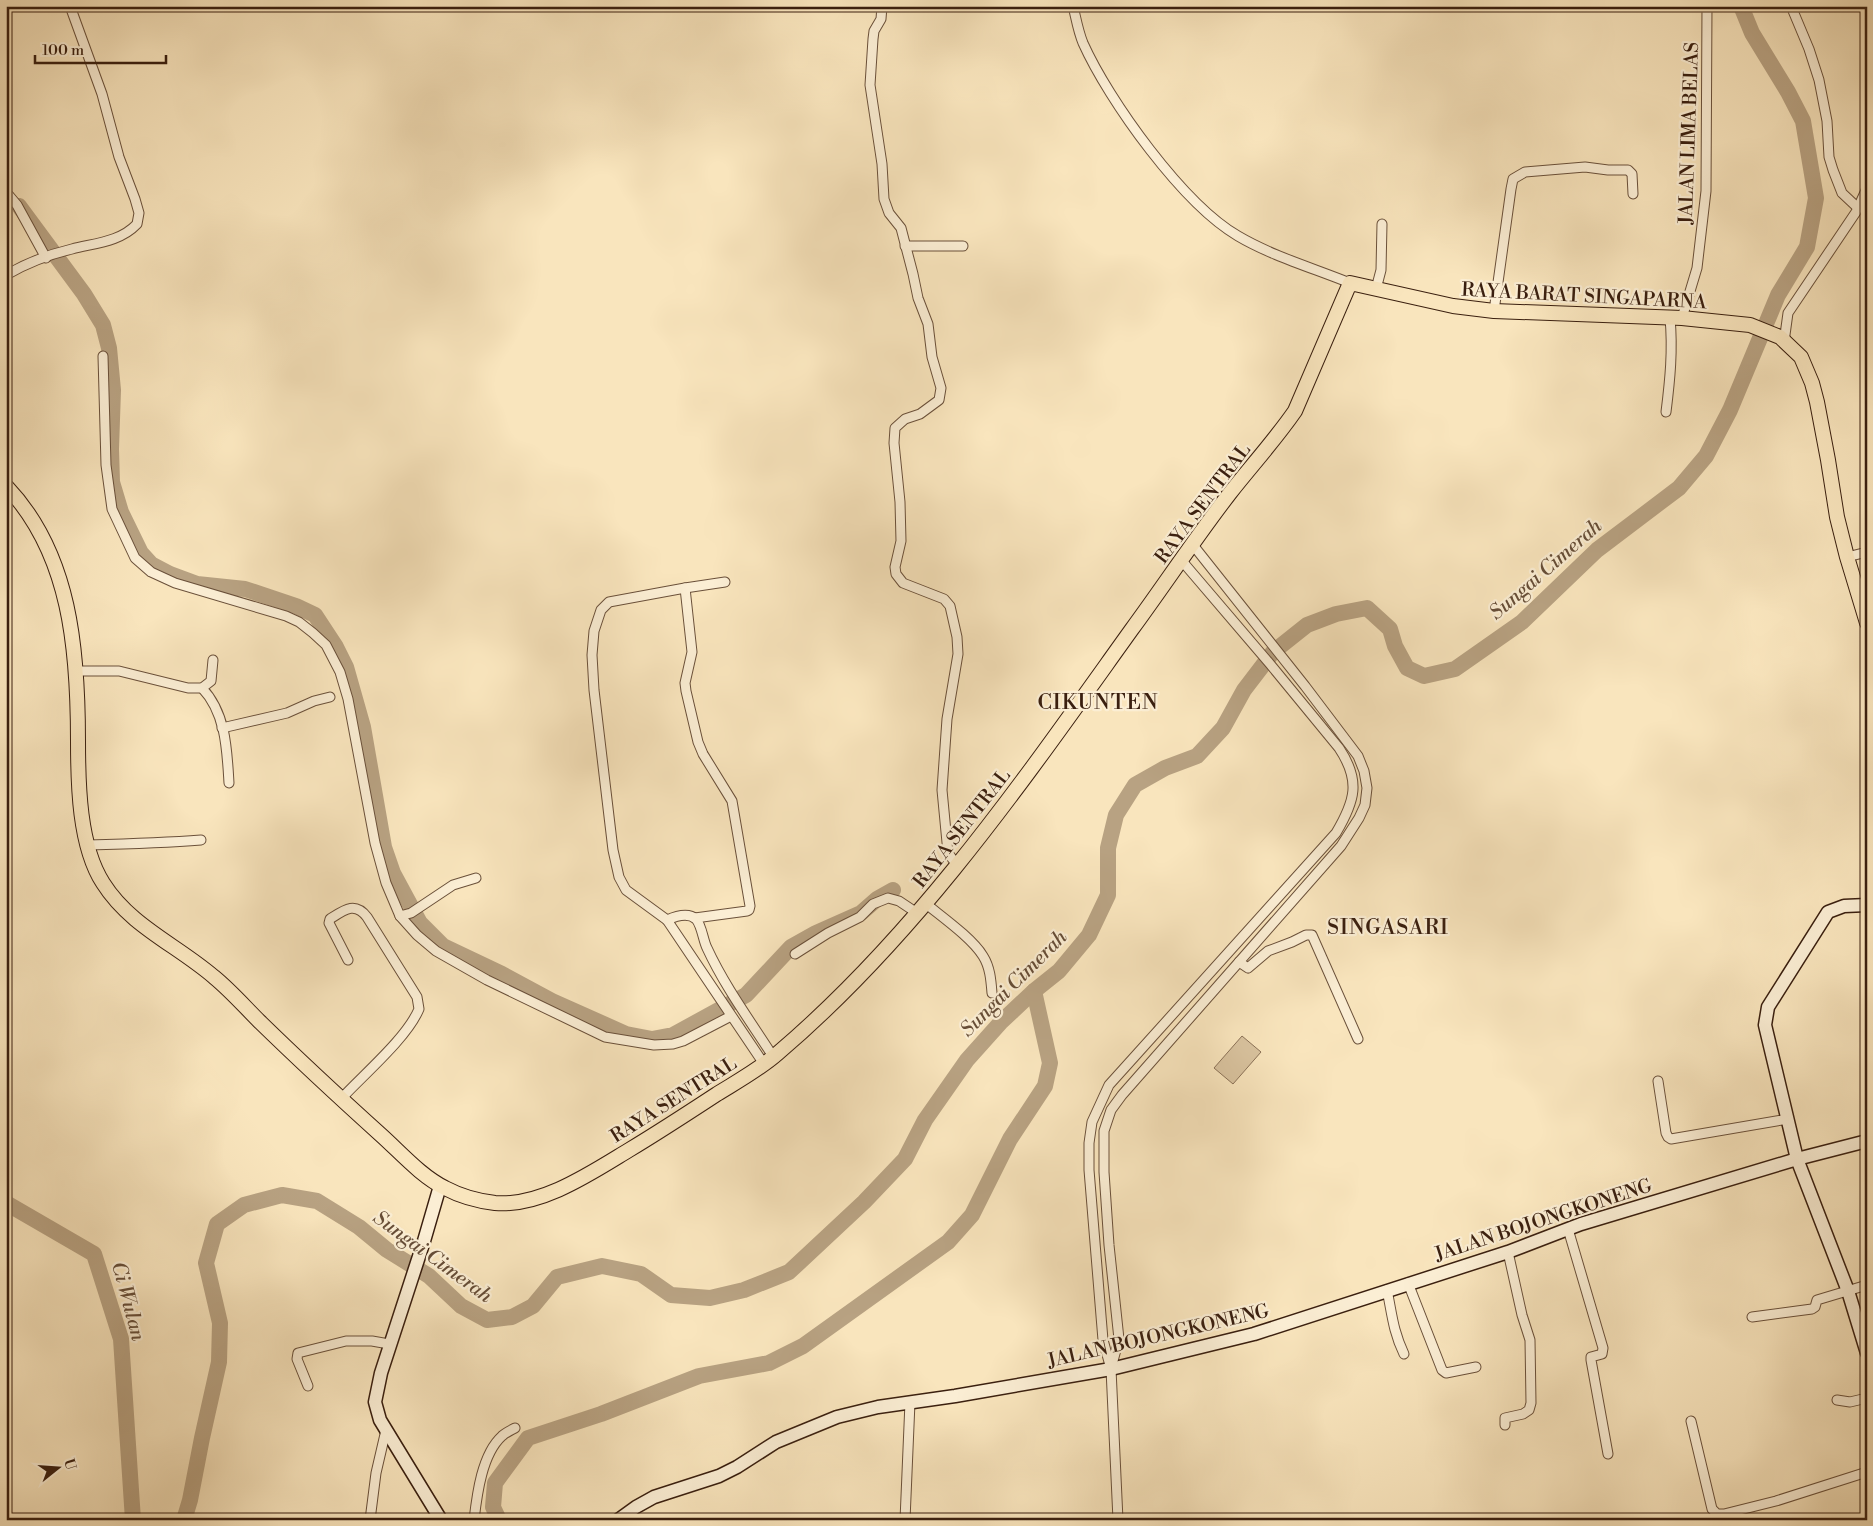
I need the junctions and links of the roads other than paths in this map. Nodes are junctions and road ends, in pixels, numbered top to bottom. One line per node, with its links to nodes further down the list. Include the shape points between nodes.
1 (70, 6): 13 (street, via 139,212 137,224 124,235)
2 (882, 6): 11 (street, via 871,54 871,97 884,199 900,228)
3 (1073, 6): 15 (street, via 1088,54 1122,110 1160,162 1210,216 1259,247)
4 (1708, 6): 18 (street, JALAN LIMA BELAS, via 1706,191 1697,268)
5 (1791, 6): 9 (street, via 1819,80 1833,170 1842,193)
6 (1867, 188): 9 (street)
7 (6, 192): 13 (street)
8 (1633, 194): 17 (street, via 1632,174 1628,170 1585,167 1525,172 1514,179)
9 (1858, 208): 19 (street, via 1788,313)
10 (1382, 224): 16 (street, via 1381,270)
11 (905, 246): 12 (street); 40 (street, via 928,324 932,357 941,388 939,400 920,414 904,419 895,428 901,541 895,567 903,583 944,599 950,606 957,636 958,654 947,719 942,790 948,853)
12 (963, 246)
13 (50, 257): 14 (street, via 20,266)
14 (6, 275)
15 (1350, 283): 16 (main road, RAYA BARAT SINGAPARNA); 23 (main road, RAYA SENTRAL, via 1295,411)
16 (1376, 289): 17 (main road, RAYA BARAT SINGAPARNA, via 1453,306)
17 (1494, 310): 18 (main road, RAYA BARAT SINGAPARNA)
18 (1676, 318): 19 (main road, RAYA BARAT SINGAPARNA, via 1750,325); 21 (street)
19 (1782, 339): 25 (main road, RAYA BARAT SINGAPARNA, via 1805,364 1817,402)
20 (103, 356): 46 (street, via 106,465 112,509 135,558 151,572 175,583 286,616 299,622 326,645 340,672 348,699 375,843 386,883)
21 (1666, 412)
22 (6, 486): 33 (main road, RAYA SENTRAL, via 42,534 56,569 70,620)
23 (1193, 545): 26 (main road, RAYA SENTRAL); 30 (street)
24 (1867, 552): 25 (street)
25 (1847, 558): 29 (main road)
26 (1182, 561): 32 (street); 40 (main road, RAYA SENTRAL)
27 (725, 582): 28 (street)
28 (685, 588): 47 (street, via 692,652 686,691 703,754 732,801 750,906 747,911); 48 (street, via 609,602 601,610 594,630 592,655 613,850 619,877 626,890)
29 (1867, 623)
30 (1280, 656): 32 (street); 43 (street, via 1358,756 1367,788 1359,818 1341,846)
31 (213, 660): 34 (street, via 211,681)
32 (1270, 664): 41 (street, via 1347,761 1352,776 1349,812 1336,833)
33 (76, 671): 34 (street, via 119,671 188,688); 39 (main road, RAYA SENTRAL, via 79,792)
34 (202, 688): 36 (street, via 216,706)
35 (330, 697): 36 (street, via 287,713)
36 (222, 728): 37 (street)
37 (229, 783)
38 (201, 840): 39 (street)
39 (88, 845): 61 (main road, RAYA SENTRAL, via 96,872 125,912 214,977)
40 (957, 865): 45 (main road, RAYA SENTRAL)
41 (1301, 874): 43 (street); 54 (street)
42 (476, 878): 46 (street, via 453,885 420,908)
43 (1309, 882): 53 (street)
44 (1867, 905): 62 (main road, via 1844,906 1828,912 1768,1007 1765,1025)
45 (921, 908): 50 (street, via 888,898 873,904 860,917); 55 (street, via 976,947 990,974); 59 (main road, RAYA SENTRAL, via 846,992)
46 (400, 916): 57 (street, via 436,951 487,980 605,1037 654,1045 673,1044 683,1041)
47 (695, 918): 48 (street, via 685,915); 49 (street)
48 (667, 920): 51 (street)
49 (706, 948): 51 (street); 59 (street)
50 (795, 954)
51 (690, 957): 57 (street)
52 (348, 960): 61 (street, via 329,923 330,918 342,911 357,908 367,917 417,997 419,1009 397,1040)
53 (1238, 962): 56 (street); 58 (street, via 1248,968 1268,952 1312,935)
54 (1200, 984): 56 (street); 68 (street, via 1109,1085 1092,1122 1089,1170)
55 (992, 993)
56 (1210, 994): 67 (street, via 1111,1110 1104,1131)
57 (727, 1010): 59 (street)
58 (1358, 1039)
59 (769, 1061): 65 (main road, RAYA SENTRAL, via 647,1140 547,1194 501,1204 460,1195)
60 (1658, 1081): 62 (street, via 1666,1133 1671,1139)
61 (341, 1099): 65 (main road, RAYA SENTRAL)
62 (1788, 1119): 64 (main road)
63 (1867, 1141): 64 (main road, JALAN BOJONGKONENG)
64 (1797, 1159): 66 (main road, JALAN BOJONGKONENG); 73 (main road)
65 (440, 1186): 75 (main road)
66 (1568, 1229): 69 (main road, JALAN BOJONGKONENG); 88 (street, via 1603,1348 1602,1354 1591,1357 1591,1360)
67 (1109, 1245): 68 (street); 79 (street, via 1119,1339)
68 (1095, 1246): 79 (street, via 1103,1340)
69 (1508, 1252): 70 (main road, JALAN BOJONGKONENG); 85 (street, via 1530,1340 1531,1403 1523,1414 1507,1417)
70 (1408, 1284): 72 (main road, JALAN BOJONGKONENG); 78 (street, via 1442,1370)
71 (1867, 1285): 73 (street)
72 (1387, 1290): 77 (street, via 1394,1331); 79 (main road, JALAN BOJONGKONENG, via 1254,1334)
73 (1848, 1291): 74 (street, via 1817,1300 1814,1308); 76 (main road)
74 (1752, 1317)
75 (389, 1344): 80 (street, via 346,1341 298,1353 297,1359); 87 (main road, via 375,1402)
76 (1867, 1353)
77 (1404, 1354)
78 (1476, 1367)
79 (1111, 1369): 83 (main road, JALAN BOJONGKONENG); 95 (street)
80 (308, 1386)
81 (1867, 1398): 82 (street, via 1850,1402)
82 (1838, 1400)
83 (910, 1402): 93 (main road, JALAN BOJONGKONENG, via 863,1409 804,1430 776,1442 737,1467 654,1497); 94 (street)
84 (1691, 1421): 89 (street, via 1712,1509 1717,1514 1776,1501)
85 (1505, 1425)
86 (515, 1428): 92 (street, via 502,1436 487,1459)
87 (386, 1430): 90 (street); 91 (main road)
88 (1608, 1454)
89 (1867, 1472)
90 (370, 1520)
91 (441, 1520)
92 (474, 1520)
93 (618, 1520)
94 (905, 1520)
95 (1118, 1520)

